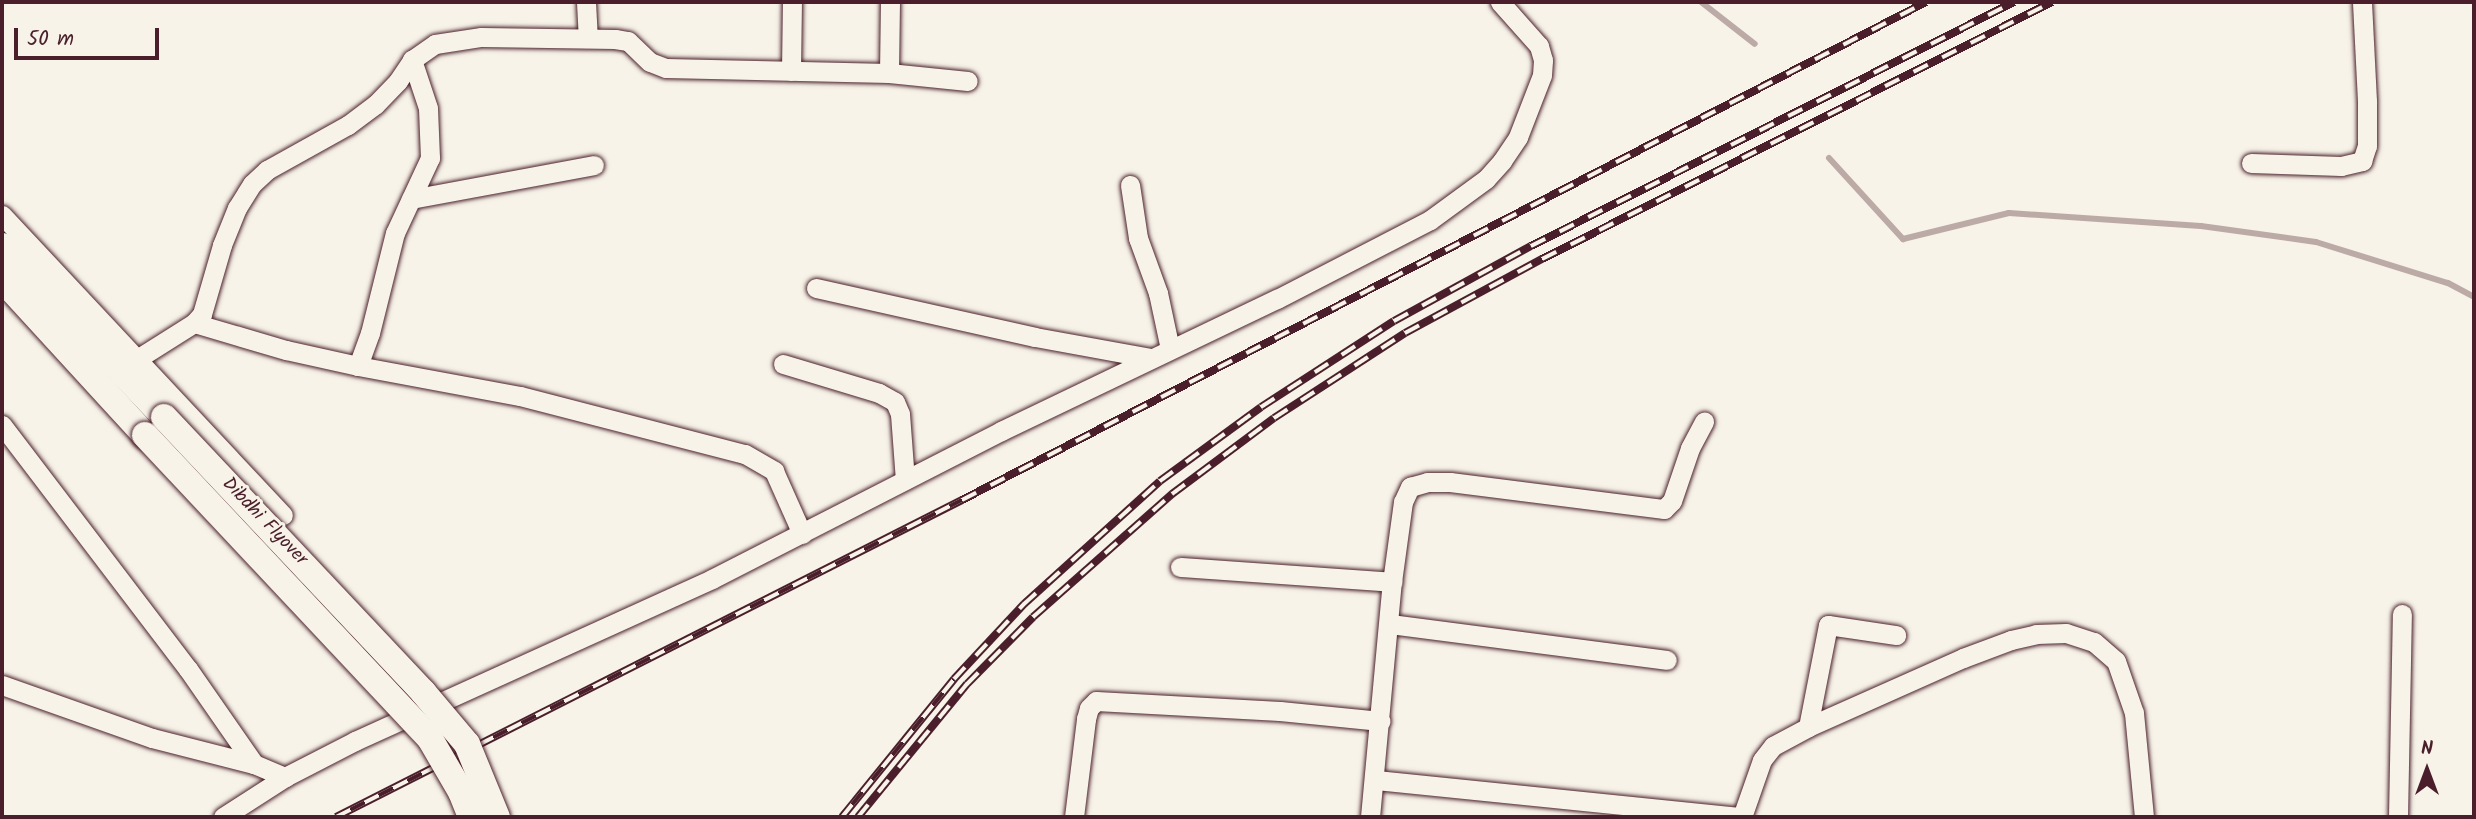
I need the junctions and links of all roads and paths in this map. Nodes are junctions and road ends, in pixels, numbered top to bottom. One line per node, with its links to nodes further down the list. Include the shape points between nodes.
1 (586, 2): 6 (street)
2 (792, 2): 8 (street)
3 (890, 2): 9 (street)
4 (1500, 2): 20 (street, via 1539,46 1543,66 1518,137 1486,179 1394,240)
5 (2362, 2): 11 (street, via 2367,146 2362,161 2341,166)
6 (588, 38): 7 (street, via 452,39); 8 (street, via 628,41 650,62 666,68)
7 (412, 60): 14 (street, via 428,108 431,142 430,158); 19 (street, via 375,105 251,184 237,208 205,307)
8 (791, 71): 9 (street)
9 (889, 73): 10 (street)
10 (968, 81)
11 (2251, 163)
12 (594, 165): 14 (street)
13 (1130, 185): 20 (street, via 1138,239 1158,293)
14 (411, 199): 24 (street, via 395,233)
15 (2, 215): 22 (street)
16 (2, 246): 45 (main road, Dibdhi Flyover, bridge, via 424,692 467,744)
17 (2, 279): 44 (main road, Dibdhi Flyover, bridge, via 429,737)
18 (816, 288): 21 (street)
19 (194, 323): 22 (street); 24 (street)
20 (1170, 349): 21 (street)
21 (1151, 358): 28 (street)
22 (136, 359): 29 (street)
23 (783, 364): 28 (street, via 895,402)
24 (358, 366): 30 (street, via 520,396 745,454 774,471)
25 (1704, 422): 32 (street, via 1672,501 1664,509 1491,486 1416,484 1405,493)
26 (2, 425): 27 (street)
27 (11, 445): 40 (street, via 188,669)
28 (905, 480): 30 (street)
29 (283, 515)
30 (802, 534): 41 (street, via 355,741)
31 (1180, 567): 32 (street)
32 (1392, 582): 34 (street)
33 (2402, 614): 50 (street)
34 (1390, 624): 36 (street); 38 (street)
35 (1896, 635): 39 (street, via 1828,625)
36 (1667, 660)
37 (2, 685): 40 (street, via 152,738)
38 (1381, 721): 42 (street); 46 (street, via 1280,710 1096,701 1086,719)
39 (1808, 727): 48 (street, via 1773,746 1762,760); 49 (street, via 2011,640 2066,633 2094,642 2116,661 2134,713)
40 (254, 764): 41 (street)
41 (285, 778): 43 (street)
42 (1376, 780): 47 (street); 48 (street)
43 (223, 817)
44 (471, 817)
45 (498, 817)
46 (1074, 817)
47 (1370, 817)
48 (1741, 817)
49 (2144, 817)
50 (2398, 817)

